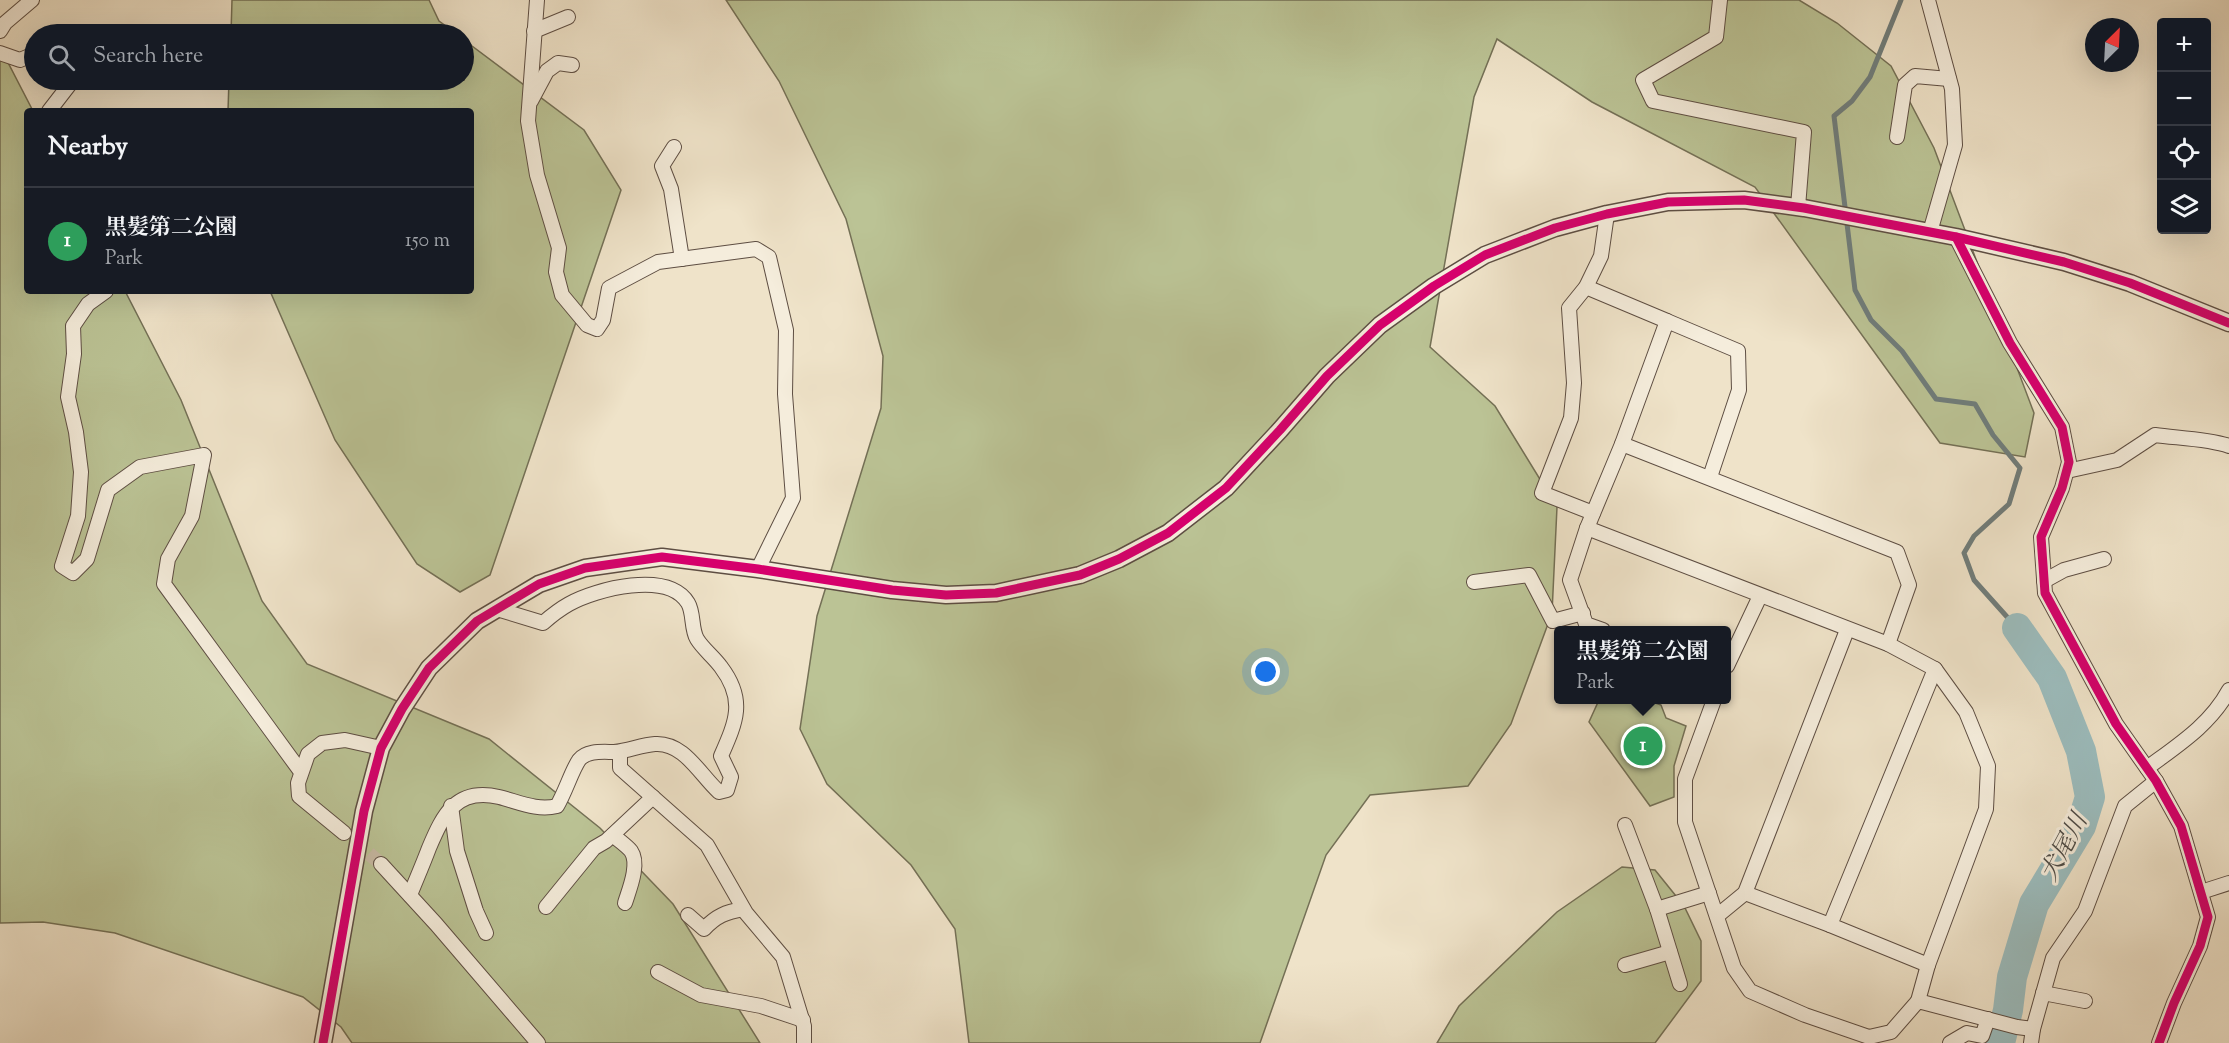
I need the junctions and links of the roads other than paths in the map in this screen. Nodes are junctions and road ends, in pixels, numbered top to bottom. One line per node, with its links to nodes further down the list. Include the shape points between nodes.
1 (32, 0): 6 (street)
2 (537, 0): 7 (street)
3 (1720, 0): 17 (street, via 1716,37 1643,80 1653,100 1804,132)
4 (1928, 0): 11 (street)
5 (568, 17): 7 (street)
6 (0, 31)
7 (534, 31): 13 (street)
8 (0, 53): 9 (street)
9 (24, 58)
10 (572, 65): 13 (street, via 558,63 548,71)
11 (1949, 80): 15 (street, via 1915,76 1905,85); 19 (street, via 1955,145)
12 (65, 90): 14 (street)
13 (529, 106): 21 (street, via 537,175 559,248 556,272 562,295 587,325 597,329 603,320 609,288 658,262)
14 (51, 108)
15 (1897, 137)
16 (674, 147): 21 (street, via 662,166 671,189)
17 (1801, 207): 18 (street, via 1744,200 1668,202); 19 (street)
18 (1607, 214): 22 (street, via 1601,256); 33 (street, via 1555,228 1485,255 1434,286 1380,325 1327,376 1226,488 1168,533 1119,559 1080,575 1038,585 996,593 946,595)
19 (1930, 232): 20 (street)
20 (1956, 237): 25 (street, via 2064,262 2130,283); 28 (street, via 2010,343 2062,427 2069,462)
21 (682, 259): 33 (street, via 756,249 769,257 786,330 785,394 793,498)
22 (1586, 287): 24 (street); 30 (street, via 1569,308 1574,383 1571,418 1542,493)
23 (102, 294): 48 (street, via 88,304 73,326 68,397 81,472 78,516 62,566 73,573 87,559 108,490 140,468 204,455 192,516 168,559 164,584)
24 (1667, 321): 26 (street); 29 (street, via 1738,351 1739,390)
25 (2229, 323)
26 (1622, 444): 29 (street); 30 (street)
27 (2229, 446): 28 (street, via 2154,435 2117,460)
28 (2067, 471): 34 (street, via 2041,537)
29 (1710, 477): 40 (street, via 1897,552 1909,585)
30 (1593, 513): 31 (street)
31 (1587, 528): 36 (street); 38 (street, via 1570,580)
32 (2104, 559): 34 (street, via 2064,570)
33 (758, 569): 37 (street, via 662,557 585,568 539,584)
34 (2044, 581): 47 (street, via 2045,593 2116,724)
35 (1474, 582): 38 (street, via 1529,575 1553,621)
36 (1760, 596): 39 (street); 41 (street)
37 (497, 609): 45 (street, via 477,621 429,668); 46 (street, via 543,623 569,604 609,588 643,584 675,590 689,604 696,638 723,669 737,700 733,727 721,756 731,777 727,790 719,792 688,758 669,745 654,744)
38 (1585, 623)
39 (1847, 630): 40 (street); 59 (street)
40 (1888, 644): 42 (street)
41 (1731, 658)
42 (1935, 669): 67 (street); 71 (street, via 1966,712 1988,766 1986,809)
43 (2229, 690): 47 (street, via 2219,708 2199,729)
44 (1712, 704): 58 (street, via 1685,779 1685,822)
45 (381, 748): 48 (street, via 345,740 322,743 308,754); 80 (street, via 364,811)
46 (620, 752): 50 (street, via 620,768); 51 (street, via 588,753 579,759 557,806 546,809 496,796 470,796)
47 (2147, 768): 49 (street)
48 (301, 772): 53 (street, via 299,796)
49 (2156, 781): 57 (street, via 2181,826); 74 (street, via 2125,806 2085,911 2053,958)
50 (653, 797): 54 (street); 63 (street, via 707,844)
51 (452, 806): 60 (street, via 441,819); 68 (street, via 457,850)
52 (1625, 825): 64 (street)
53 (344, 832)
54 (613, 835): 61 (street, via 634,860); 62 (street, via 594,848)
55 (381, 864): 60 (street)
56 (2229, 883): 57 (street)
57 (2201, 892): 84 (street, via 2208,917)
58 (1709, 893): 64 (street); 66 (street)
59 (1745, 893): 66 (street); 67 (street)
60 (410, 895): 81 (street)
61 (625, 903)
62 (546, 907)
63 (743, 909): 65 (street, via 726,912 704,929); 77 (street, via 783,957)
64 (1657, 909): 69 (street)
65 (688, 915)
66 (1717, 915): 75 (street, via 1734,968 1750,990 1805,1015 1869,1037 1891,1032)
67 (1830, 925): 71 (street)
68 (486, 933)
69 (1670, 952): 70 (street); 73 (street)
70 (1625, 965)
71 (1928, 965): 75 (street)
72 (658, 972): 77 (street, via 701,995 761,1006)
73 (1680, 984)
74 (2043, 993): 76 (street); 79 (street)
75 (1918, 1001): 78 (street)
76 (2085, 1001)
77 (803, 1020): 82 (street)
78 (1990, 1020): 79 (street, via 2017,1027); 83 (street, via 1982,1036 1967,1033)
79 (2032, 1036)
80 (323, 1043)
81 (538, 1043)
82 (804, 1043)
83 (1950, 1043)
84 (2159, 1043)

